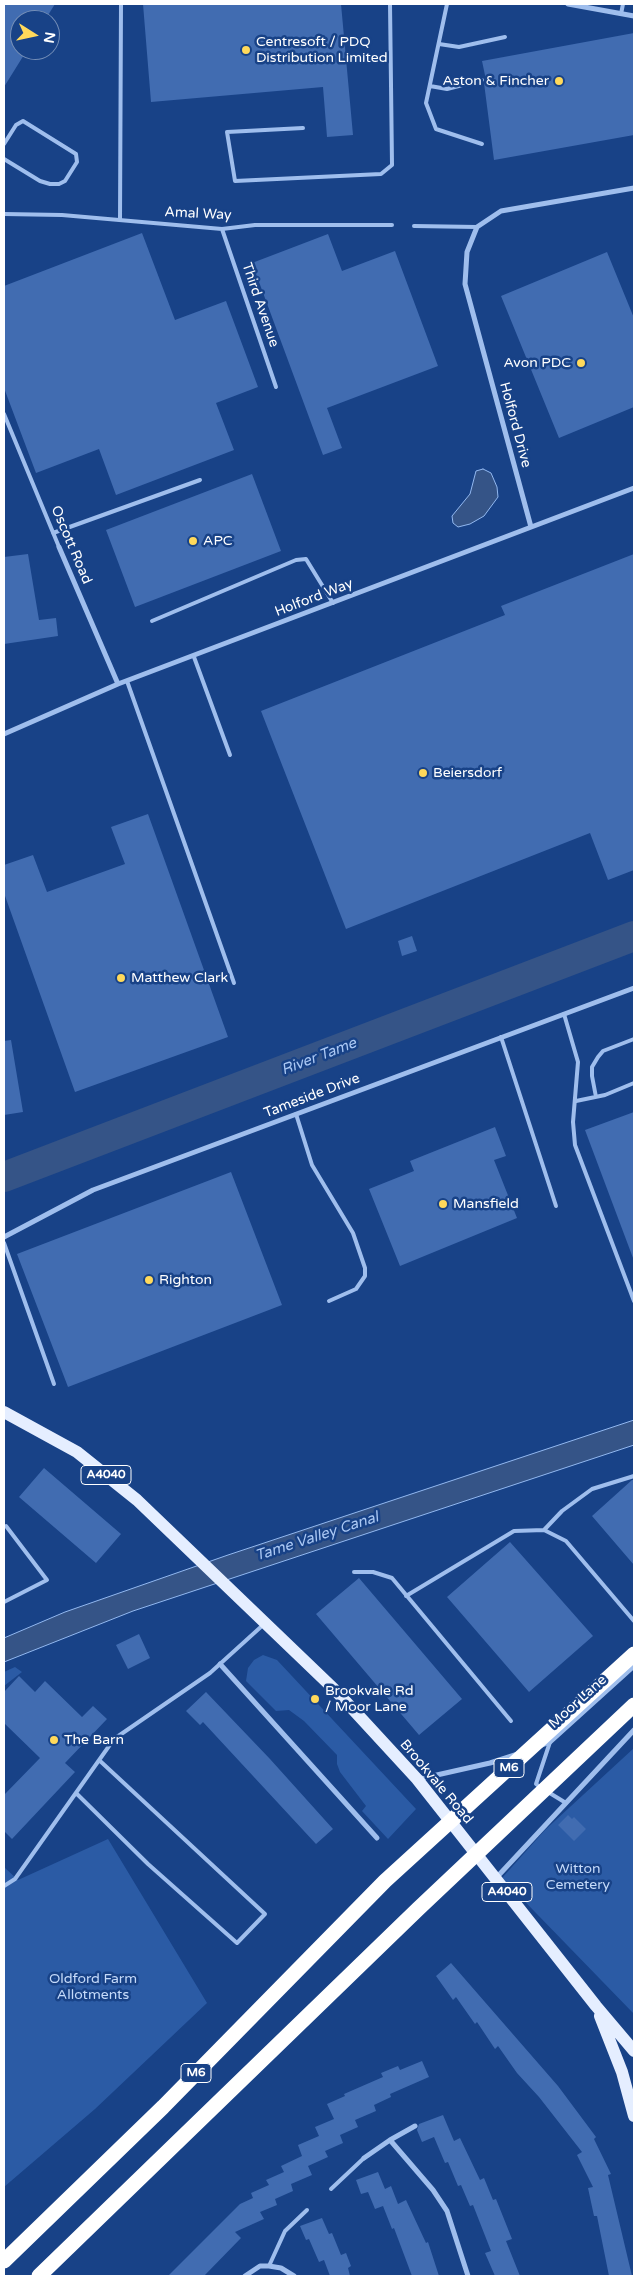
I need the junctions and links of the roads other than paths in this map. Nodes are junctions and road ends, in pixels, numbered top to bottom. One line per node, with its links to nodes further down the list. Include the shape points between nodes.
1 (121, 4): 18 (lane)
2 (390, 4): 12 (lane, via 392,164 381,174 235,181 227,132)
3 (447, 4): 9 (lane)
4 (568, 4): 6 (street)
5 (623, 4): 6 (lane)
6 (621, 14): 7 (street)
7 (634, 16)
8 (505, 37): 9 (lane, via 459,47)
9 (439, 44): 11 (lane)
10 (482, 80): 11 (lane, via 447,89)
11 (430, 86): 14 (lane, via 426,103 436,128)
12 (303, 128)
13 (4, 144): 15 (lane, via 16,125 23,121 76,154 77,162 66,181 50,184)
14 (482, 144)
15 (4, 159)
16 (634, 188): 21 (street, via 501,211)
17 (4, 214): 18 (lane, Amal Way)
18 (120, 220): 22 (lane, Amal Way)
19 (392, 225): 22 (lane, Amal Way, via 255,225)
20 (414, 226): 21 (lane)
21 (477, 227): 27 (street, Holford Drive, via 467,252 465,284)
22 (222, 229): 23 (lane, Third Avenue)
23 (276, 388)
24 (4, 414): 28 (lane, Oscott Road)
25 (200, 480): 28 (lane)
26 (634, 488): 27 (street, Holford Way)
27 (531, 527): 30 (street, Holford Way)
28 (53, 533): 29 (lane, Oscott Road)
29 (59, 547): 34 (street, Oscott Road)
30 (333, 603): 31 (lane, via 306,559 296,560); 32 (street, Holford Way)
31 (152, 621)
32 (194, 657): 33 (street, Holford Way); 36 (lane)
33 (127, 681): 34 (street, Holford Way); 37 (lane)
34 (118, 684): 35 (street, Holford Way)
35 (4, 734)
36 (230, 755)
37 (234, 983)
38 (634, 988): 39 (street, Tameside Drive)
39 (564, 1014): 40 (street, Tameside Drive); 44 (lane, via 578,1062)
40 (501, 1037): 45 (street, Tameside Drive); 46 (lane)
41 (634, 1039): 43 (lane, via 603,1051 592,1067)
42 (634, 1083): 43 (lane)
43 (596, 1097): 44 (lane)
44 (576, 1101): 50 (lane, via 573,1122 575,1146)
45 (296, 1114): 47 (street, Tameside Drive, via 93,1190); 49 (lane, via 312,1165 353,1233 365,1268 365,1276 356,1289)
46 (556, 1206)
47 (4, 1237)
48 (4, 1243): 51 (lane)
49 (329, 1301)
50 (634, 1301)
51 (54, 1384)
52 (4, 1412): 60 (main road, Brookvale Road / A4040, via 77,1452 137,1500)
53 (634, 1476): 55 (lane, via 592,1489 562,1511)
54 (6, 1526): 58 (lane, via 47,1580)
55 (544, 1530): 57 (lane, via 514,1531); 59 (lane, via 566,1541)
56 (354, 1572): 57 (lane, via 373,1572 392,1578)
57 (406, 1596): 65 (lane)
58 (4, 1602)
59 (634, 1621)
60 (264, 1623): 62 (lane); 69 (main road, Brookvale Road / A4040, via 336,1691)
61 (634, 1654): 83 (highway, M6, via 385,1881 163,2107)
62 (220, 1664): 68 (lane, via 114,1739); 72 (street)
63 (634, 1666): 67 (street, Moor Lane)
64 (634, 1705): 85 (highway, M6)
65 (511, 1722)
66 (634, 1730): 71 (street)
67 (550, 1742): 69 (street, Moor Lane, via 490,1763); 71 (lane, via 536,1784)
68 (99, 1760): 70 (lane); 70 (lane, via 265,1914 237,1943 148,1864)
69 (417, 1779): 73 (main road, Brookvale Road / A4040)
70 (76, 1793): 74 (lane, via 15,1879)
71 (566, 1803): 73 (street)
72 (377, 1838)
73 (496, 1878): 75 (main road, Brookvale Road / A4040)
74 (4, 1886)
75 (596, 2006): 76 (main road, Brookvale Road / A4040); 77 (main road, Brookvale Road / A4040, via 622,2072)
76 (634, 2051)
77 (634, 2116)
78 (415, 2126): 79 (street)
79 (390, 2140): 80 (street); 88 (street, via 447,2211)
80 (364, 2158): 81 (lane)
81 (331, 2189)
82 (307, 2210): 84 (lane, via 285,2231)
83 (4, 2261)
84 (269, 2266): 86 (street, via 260,2266); 87 (street, via 281,2268)
85 (39, 2276)
86 (245, 2276)
87 (294, 2276)
88 (468, 2276)

